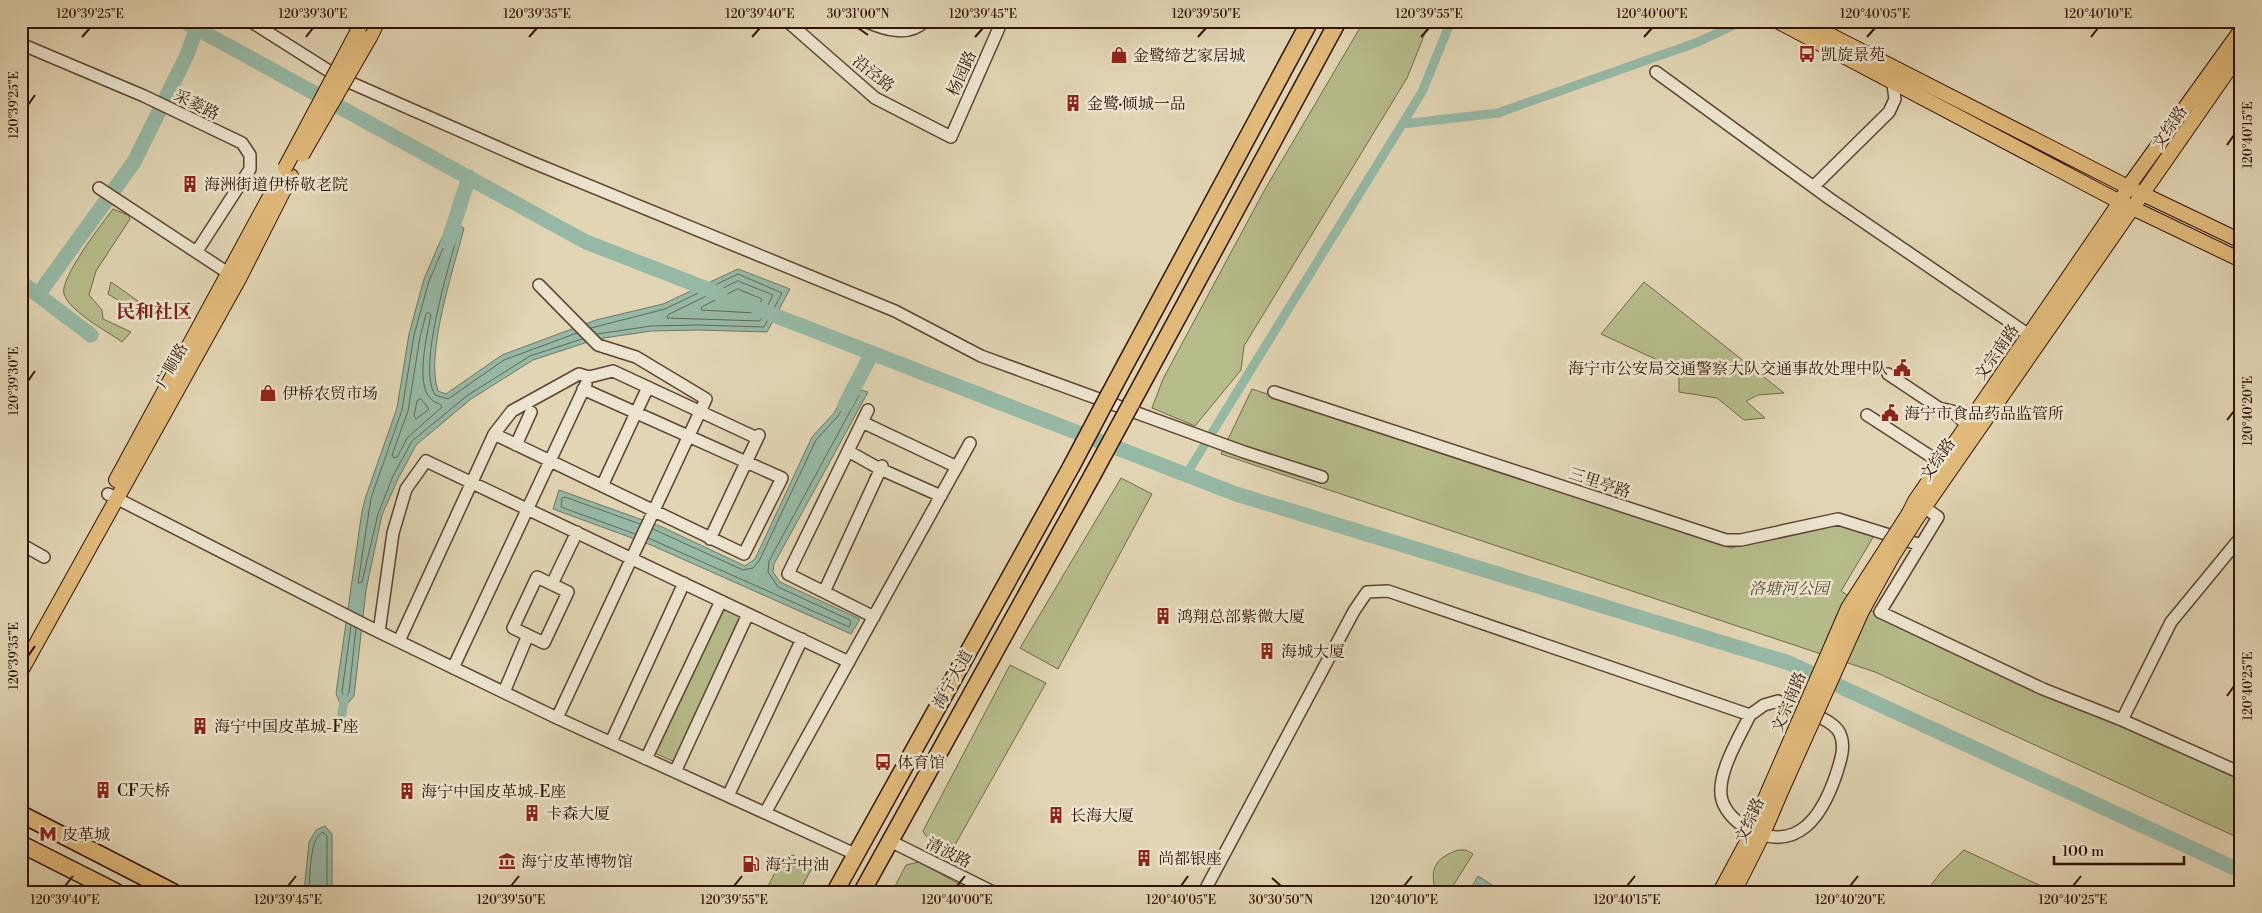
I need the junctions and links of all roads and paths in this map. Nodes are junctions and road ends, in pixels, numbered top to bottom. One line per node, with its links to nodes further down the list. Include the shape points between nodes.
1 (250, 21): 53 (street, via 340,78 521,157 896,311 981,356 1226,446)
2 (363, 21): 18 (main road, bridge)
3 (378, 21): 18 (main road, 广顺路, bridge)
4 (787, 21): 17 (street, 沿泾路, via 875,98)
5 (865, 21): 6 (street, via 894,32 920,26)
6 (925, 21)
7 (1002, 21): 17 (street, 杨园路)
8 (1310, 21): 96 (highway, 海宁大道, bridge, via 1070,467)
9 (1338, 21): 94 (highway, 海宁大道, bridge)
10 (1803, 21): 16 (main road)
11 (1779, 22): 16 (main road)
12 (2241, 30): 20 (main road, 文宗南路)
13 (21, 44): 26 (street, 采菱路, via 144,96 242,143 250,155 250,169)
14 (2241, 52): 22 (main road, 文综路)
15 (1656, 72): 19 (street)
16 (1892, 75): 19 (street, via 1895,99 1889,112); 20 (main road); 23 (main road)
17 (951, 137)
18 (288, 172): 28 (main road, 广顺路); 56 (main road, 广顺路, via 240,277)
19 (1814, 186): 30 (street)
20 (2128, 187): 22 (main road); 23 (main road, 文宗南路)
21 (99, 188): 26 (street)
22 (2144, 194): 24 (main road, 文综路); 25 (main road)
23 (2120, 202): 24 (main road); 30 (main road, 文宗南路)
24 (2133, 209): 27 (main road); 59 (main road, 文综路)
25 (2241, 241)
26 (196, 252): 28 (street)
27 (2241, 260)
28 (228, 273): 56 (main road, 广顺路)
29 (539, 285): 36 (street, via 598,345 636,357 706,399)
30 (2029, 335): 42 (main road, 文宗南路)
31 (1888, 374): 42 (street, via 1939,408 1952,411)
32 (589, 377): 33 (street, via 613,371); 34 (street); 43 (street, via 578,374 512,411)
33 (648, 387): 36 (street); 39 (street)
34 (583, 390): 39 (street); 48 (street)
35 (1274, 392): 65 (street, 三里亭路, via 1726,540 1741,540 1838,519)
36 (701, 410): 44 (street); 49 (street, via 758,436)
37 (868, 410): 41 (street)
38 (531, 412): 46 (street)
39 (636, 413): 44 (street); 55 (street)
40 (1867, 415): 50 (street)
41 (862, 422): 47 (street); 51 (street)
42 (1967, 425): 50 (main road, 文宗南路)
43 (494, 434): 46 (street); 54 (street)
44 (688, 436): 49 (street); 60 (street)
45 (970, 443): 51 (street)
46 (516, 445): 48 (street)
47 (848, 451): 52 (street); 70 (street, via 788,574)
48 (549, 461): 55 (street); 58 (street)
49 (746, 462): 63 (street); 63 (street, via 782,478 744,554)
50 (1941, 463): 59 (main road, 文宗南路)
51 (957, 467): 57 (street)
52 (881, 468): 57 (street); 70 (street)
53 (1322, 477)
54 (472, 482): 58 (street); 74 (street, via 426,461 406,489 392,533); 77 (street)
55 (602, 486): 60 (street)
56 (113, 496): 74 (street); 78 (main road, 广顺路); 81 (main road, 广顺路)
57 (941, 496): 73 (street)
58 (527, 509): 61 (street); 80 (street)
59 (1916, 510): 65 (street, via 1938,517); 93 (main road, 文宗南路, bridge, via 1848,608)
60 (654, 511): 63 (street); 66 (street)
61 (576, 532): 66 (street); 69 (street)
62 (2241, 537): 85 (street, via 2171,622)
63 (710, 538)
64 (21, 544): 67 (street)
65 (1921, 545): 85 (street, via 1880,612 2042,689)
66 (634, 554): 68 (street); 84 (street)
67 (44, 557)
68 (684, 583): 71 (street); 86 (street)
69 (552, 584): 75 (street, via 537,577 513,628); 75 (street, via 568,592 544,643)
70 (824, 592): 73 (street)
71 (721, 601): 72 (street); 87 (street)
72 (748, 614): 76 (street); 88 (street)
73 (874, 616): 79 (street)
74 (376, 630): 77 (street)
75 (528, 636): 82 (street)
76 (802, 639): 79 (street); 90 (street)
77 (400, 642): 80 (street)
78 (21, 654)
79 (849, 662): 91 (street)
80 (453, 668): 82 (street)
81 (21, 671)
82 (504, 692): 84 (street)
83 (1750, 715): 93 (street, via 1728,760 1722,781 1722,799 1731,816); 93 (street, via 1778,700 1829,722 1840,734 1842,754 1835,778 1812,822 1785,838); 102 (street, via 1388,591 1367,592 1354,610)
84 (557, 718): 86 (street)
85 (2122, 720): 89 (street)
86 (611, 742): 87 (street)
87 (646, 759): 88 (street)
88 (675, 772): 90 (street)
89 (2241, 773)
90 (728, 796): 91 (street)
91 (765, 813): 96 (street)
92 (21, 814): 98 (highway)
93 (1757, 832): 103 (main road); 104 (main road, 文综路)
94 (890, 841): 100 (highway, 海宁大道); 101 (street, 清波路)
95 (21, 844): 97 (highway)
96 (855, 854): 99 (highway, 海宁大道)
97 (116, 892)
98 (174, 892)
99 (835, 892)
100 (862, 892)
101 (994, 892)
102 (1204, 892)
103 (1720, 892)
104 (1734, 892)

